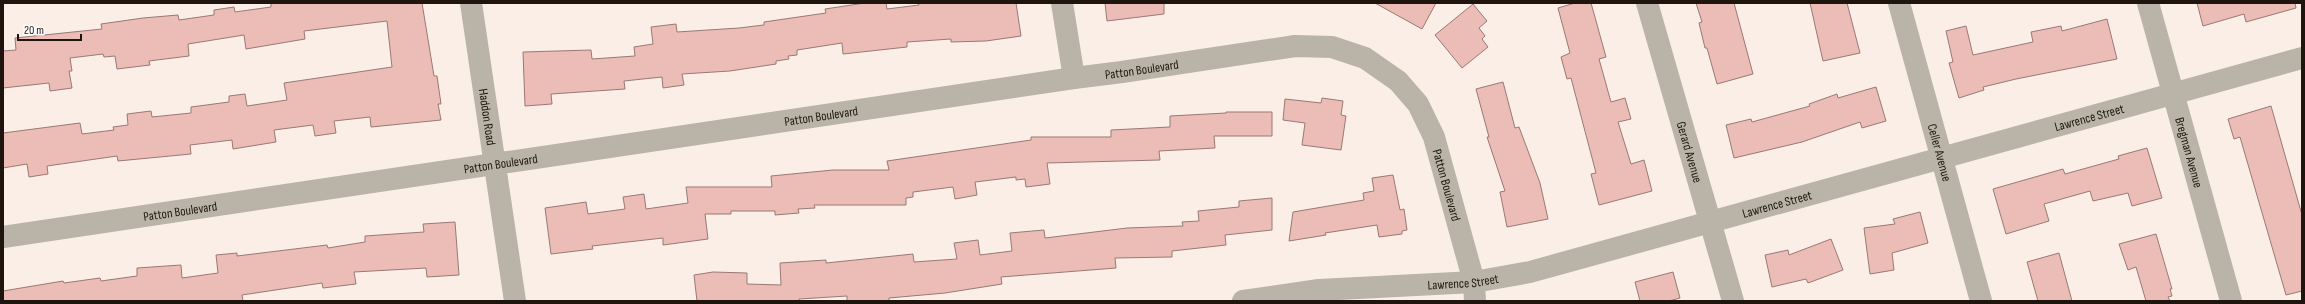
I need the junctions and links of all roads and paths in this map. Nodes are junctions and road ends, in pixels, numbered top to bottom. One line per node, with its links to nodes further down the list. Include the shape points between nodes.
1 (471, 3): 10 (street, Haddon Road)
2 (1062, 3): 7 (street)
3 (1647, 3): 11 (street, Gerard Avenue)
4 (1899, 3): 9 (street, Celler Avenue)
5 (2148, 3): 8 (street, Bregman Avenue)
6 (2302, 58): 8 (street, Lawrence Street)
7 (1074, 78): 10 (street, Patton Boulevard); 13 (street, Patton Boulevard, via 1295,46 1332,47 1365,58 1398,81 1418,104 1434,137)
8 (2173, 94): 9 (street, Lawrence Street); 18 (street, Bregman Avenue)
9 (1942, 158): 11 (street, Lawrence Street); 17 (street, Celler Avenue)
10 (495, 165): 12 (street, Patton Boulevard); 14 (street, Haddon Road)
11 (1711, 222): 13 (street, Lawrence Street, via 1530,272); 16 (street, Gerard Avenue)
12 (3, 237)
13 (1474, 292): 15 (street, Lawrence Street, via 1319,290)
14 (515, 301)
15 (1243, 301)
16 (1733, 301)
17 (1981, 301)
18 (2231, 301)

